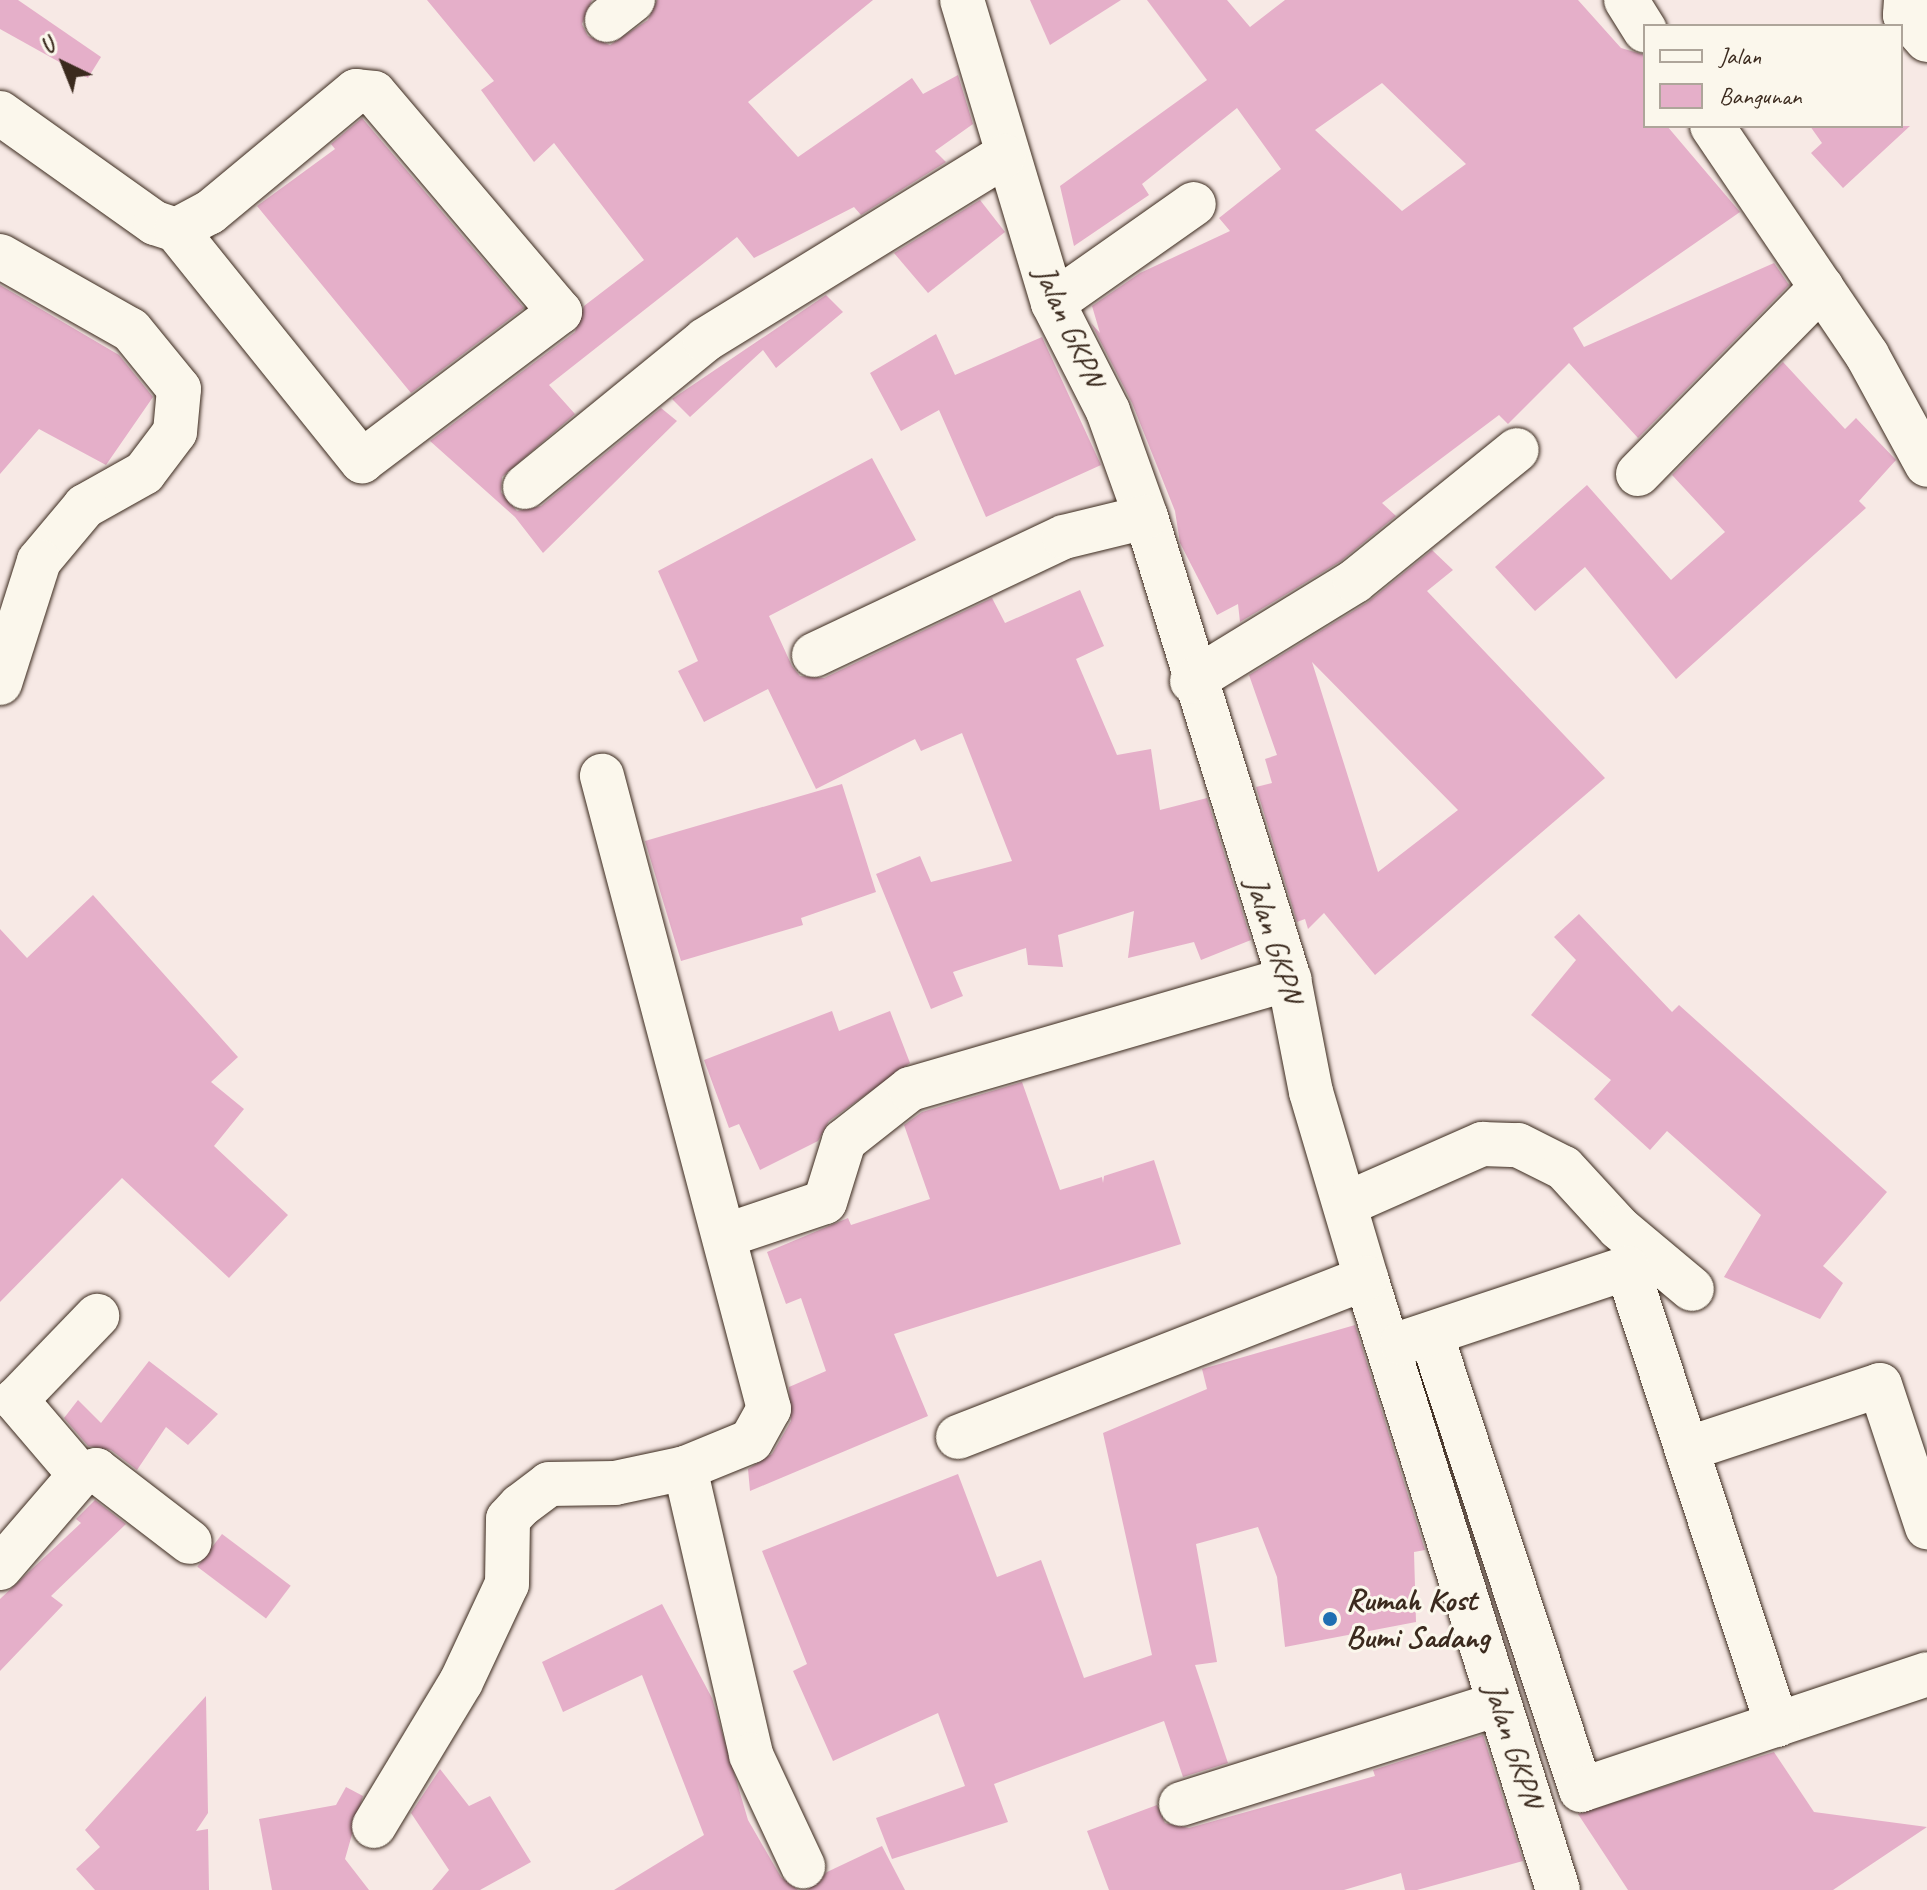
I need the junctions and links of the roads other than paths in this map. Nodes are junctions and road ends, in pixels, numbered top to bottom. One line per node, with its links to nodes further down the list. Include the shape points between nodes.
1 (962, 0): 8 (street, Jalan GKPN)
2 (1626, 0): 4 (street)
3 (1906, 0): 5 (street, via 1905,15)
4 (1643, 27)
5 (1927, 40)
6 (0, 113): 10 (street, via 155,223)
7 (1713, 128): 12 (street)
8 (1004, 156): 13 (street, Jalan GKPN); 17 (street, via 705,340)
9 (1194, 204): 13 (street)
10 (176, 230): 10 (street, via 210,212 347,97 374,93 560,312 362,461)
11 (0, 256): 21 (street, via 131,330 179,389 175,432 144,473 85,506 39,561)
12 (1822, 287): 15 (street); 16 (street)
13 (1053, 303): 18 (street, Jalan GKPN, via 1108,411)
14 (1517, 450): 20 (street, via 1355,581)
15 (1927, 465)
16 (1638, 474)
17 (525, 487)
18 (1146, 517): 19 (street, via 1064,537); 20 (street, Jalan GKPN)
19 (814, 655)
20 (1192, 681): 23 (street, Jalan GKPN)
21 (0, 683)
22 (602, 776): 25 (street)
23 (1289, 979): 24 (street, Jalan GKPN, via 1311,1092); 25 (street, via 910,1089 844,1141 825,1202)
24 (1346, 1204): 26 (street, Jalan GKPN); 27 (street, via 1482,1144 1518,1145 1564,1168 1619,1228)
25 (727, 1235): 33 (street, via 769,1409 751,1441)
26 (1366, 1278): 30 (street, Jalan GKPN); 31 (street)
27 (1692, 1289)
28 (97, 1316): 34 (street, via 16,1400)
29 (1431, 1334): 30 (street); 32 (street, via 1627,1268); 40 (street, via 1581,1790)
30 (1388, 1348): 39 (street, Jalan GKPN)
31 (958, 1437)
32 (1687, 1449): 35 (street, via 1880,1385); 40 (street)
33 (685, 1468): 42 (street, via 615,1483 549,1484 508,1519 507,1584 461,1682); 43 (street, via 751,1755)
34 (80, 1475): 36 (street, via 96,1470); 37 (street)
35 (1927, 1527)
36 (190, 1542)
37 (0, 1568)
38 (1927, 1674): 40 (street)
39 (1498, 1704): 41 (street); 44 (street, Jalan GKPN)
40 (1777, 1725)
41 (1181, 1804)
42 (374, 1826)
43 (803, 1866)
44 (1558, 1890)

